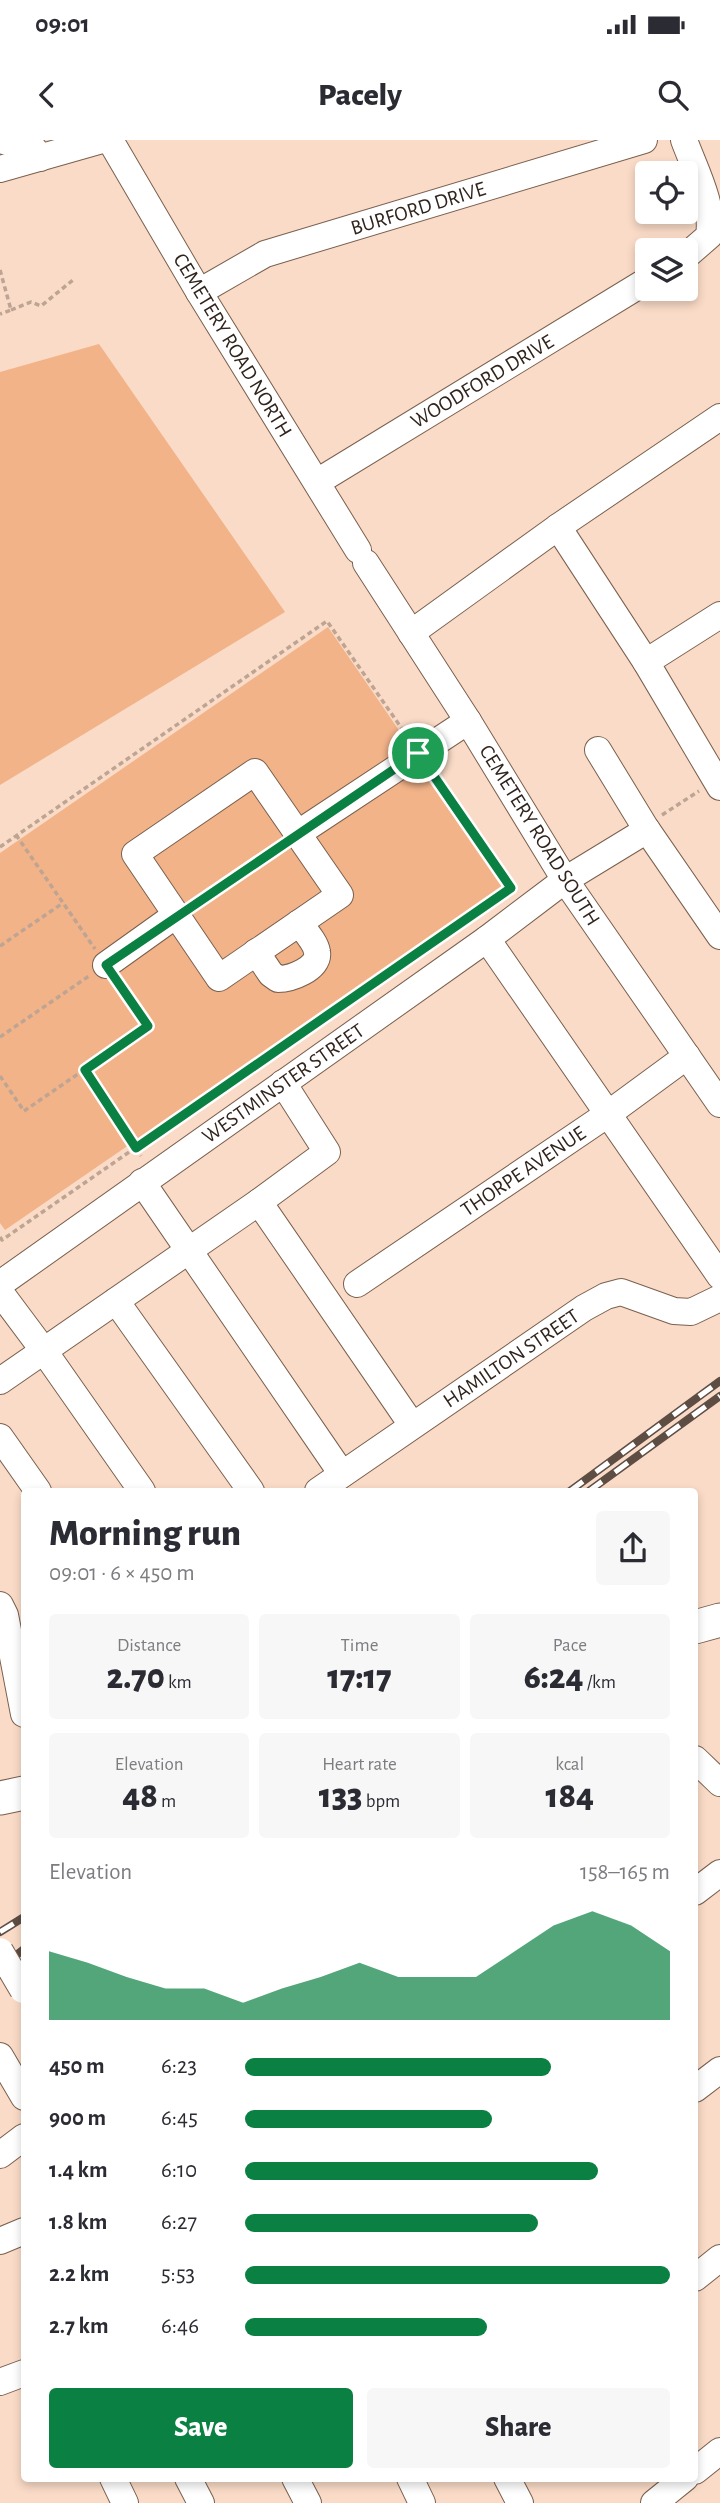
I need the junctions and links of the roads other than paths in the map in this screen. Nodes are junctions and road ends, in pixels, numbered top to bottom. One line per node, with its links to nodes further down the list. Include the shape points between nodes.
1 (0, 140): 6 (street, via 33,148)
2 (102, 140): 6 (street)
3 (110, 140): 10 (street, CEMETERY ROAD NORTH)
4 (644, 140): 10 (street, BURFORD DRIVE, via 265,254)
5 (684, 140): 8 (street, via 711,222 709,236)
6 (40, 158): 7 (street)
7 (0, 169)
8 (698, 246)
9 (635, 288): 12 (street, WOODFORD DRIVE)
10 (199, 292): 12 (street, CEMETERY ROAD NORTH)
11 (720, 417): 13 (street)
12 (317, 482): 14 (street, CEMETERY ROAD NORTH)
13 (558, 527): 16 (street); 17 (street)
14 (362, 556): 16 (street, CEMETERY ROAD SOUTH)
15 (720, 615): 17 (street)
16 (411, 633): 18 (street, CEMETERY ROAD SOUTH)
17 (646, 662): 20 (street)
18 (468, 721): 22 (street); 23 (street, CEMETERY ROAD SOUTH)
19 (598, 750): 21 (street)
20 (718, 784)
21 (646, 828): 23 (street, WESTMINSTER STREET); 26 (street)
22 (297, 834): 24 (street, via 255,772 135,854); 25 (street, via 340,895)
23 (565, 880): 27 (street, WESTMINSTER STREET); 30 (street, CEMETERY ROAD SOUTH)
24 (176, 915): 28 (street, via 219,978); 29 (street)
25 (299, 923): 28 (street); 28 (street, via 318,950 313,964 295,976 278,979)
26 (720, 936)
27 (487, 939): 31 (street, WESTMINSTER STREET); 33 (street)
28 (256, 952)
29 (106, 965)
30 (687, 1056): 32 (street, CEMETERY ROAD SOUTH); 33 (street, THORPE AVENUE)
31 (284, 1083): 34 (street, WESTMINSTER STREET); 35 (street, via 327,1152)
32 (720, 1104)
33 (608, 1114): 37 (street); 39 (street, THORPE AVENUE)
34 (142, 1182): 36 (street); 38 (street, WESTMINSTER STREET)
35 (259, 1202): 36 (street); 45 (street)
36 (189, 1250): 42 (street); 47 (street)
37 (720, 1276)
38 (0, 1284)
39 (357, 1284)
40 (0, 1292): 43 (street)
41 (720, 1298): 45 (street, HAMILTON STREET, via 691,1312 674,1311 621,1292 606,1296)
42 (116, 1301): 43 (street); 50 (street)
43 (44, 1351): 44 (street); 49 (street)
44 (0, 1381)
45 (412, 1425): 47 (street, HAMILTON STREET)
46 (0, 1437): 48 (street)
47 (342, 1474): 51 (street, HAMILTON STREET)
48 (36, 1488)
49 (140, 1488)
50 (249, 1488)
51 (322, 1488)
52 (7, 1611): 55 (street)
53 (720, 1620): 54 (main road)
54 (698, 1626)
55 (21, 1696)
56 (698, 1762): 57 (street)
57 (720, 1783)
58 (21, 1794): 59 (main road)
59 (0, 1798)
60 (720, 1873): 61 (street)
61 (698, 1890)
62 (0, 1951): 63 (street, bridge)
63 (21, 1986)
64 (0, 2056): 67 (street)
65 (720, 2070): 66 (street)
66 (698, 2087)
67 (21, 2092)
68 (21, 2139): 69 (street)
69 (0, 2155)
70 (21, 2232): 71 (street)
71 (0, 2241)
72 (720, 2258): 73 (street)
73 (698, 2276)
74 (21, 2374): 75 (street)
75 (0, 2382)
76 (720, 2451): 77 (street)
77 (698, 2469)
78 (115, 2482): 84 (street)
79 (190, 2482): 85 (street)
80 (297, 2482): 86 (street)
81 (412, 2482): 87 (street)
82 (510, 2482): 88 (street)
83 (680, 2482): 89 (street)
84 (125, 2503)
85 (201, 2503)
86 (308, 2503)
87 (422, 2503)
88 (520, 2503)
89 (654, 2503)

